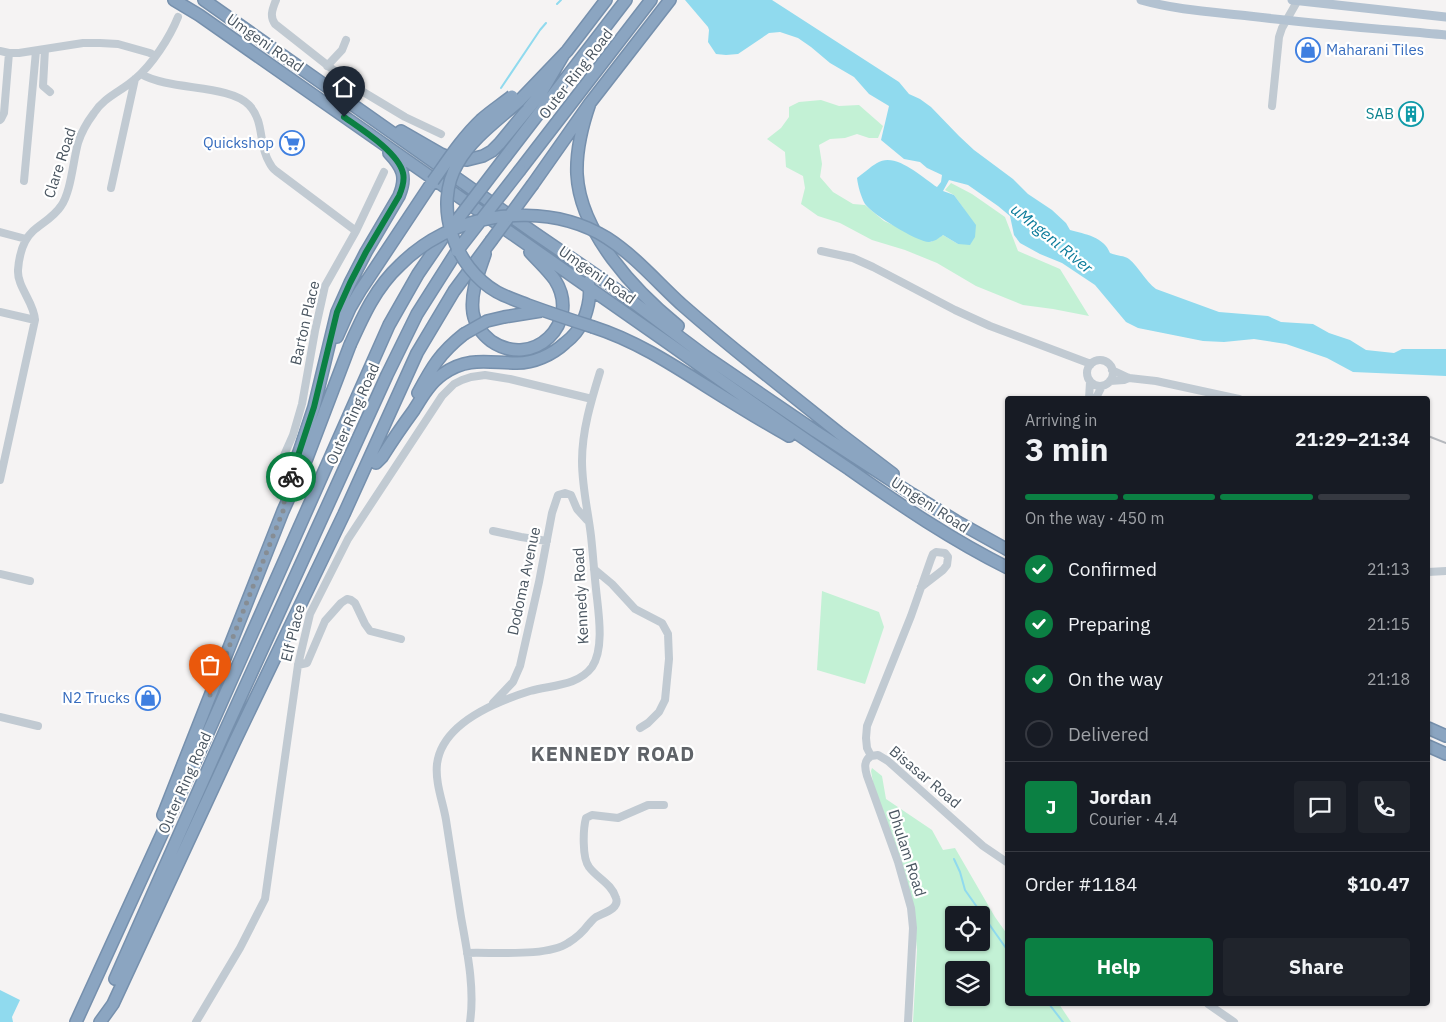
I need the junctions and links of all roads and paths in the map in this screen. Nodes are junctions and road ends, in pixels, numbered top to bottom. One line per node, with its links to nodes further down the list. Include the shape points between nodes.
1 (174, 0): 32 (highway, Umgeni Road)
2 (204, 0): 25 (highway, Umgeni Road)
3 (276, 0): 23 (street, via 272,16 274,24)
4 (606, 0): 21 (highway)
5 (626, 0): 90 (highway, Outer Ring Road, bridge, via 442,239 389,325)
6 (651, 0): 97 (highway, Outer Ring Road, bridge, via 457,251 413,320 233,713)
7 (670, 0): 28 (highway)
8 (1141, 0): 14 (main road, via 1186,9)
9 (1292, 0): 10 (main road)
10 (1298, 0): 11 (main road); 14 (street)
11 (1321, 2): 13 (main road)
12 (178, 17): 22 (street, Clare Road)
13 (1446, 18)
14 (1287, 20): 15 (main road); 29 (street, via 1279,37)
15 (1446, 35)
16 (346, 40): 23 (street)
17 (45, 49): 19 (street); 22 (street, via 100,42 118,44); 26 (street, via 43,86)
18 (0, 51): 20 (street)
19 (36, 51): 20 (street); 34 (street)
20 (9, 54): 30 (street, via 4,113)
21 (563, 55): 25 (highway, via 541,93 500,143 473,159 456,159 441,154); 27 (highway)
22 (155, 56): 24 (street, Clare Road)
23 (328, 66): 31 (street, via 379,102)
24 (138, 76): 35 (street); 37 (street, via 226,93 249,104 261,126 266,156 276,172); 39 (street, Clare Road, via 95,111 78,141 63,204)
25 (332, 90): 42 (highway, Umgeni Road)
26 (50, 92)
27 (516, 98): 44 (highway, bridge, via 472,143 457,164 449,184 448,218 462,259 477,276 497,292); 47 (highway, bridge, via 482,120 454,150 350,308)
28 (590, 103): 40 (highway, bridge); 55 (highway, via 579,142 577,175 580,195 603,246 658,310)
29 (1272, 106)
30 (0, 120)
31 (441, 134)
32 (378, 141): 38 (highway, Umgeni Road); 47 (highway, via 402,169 402,189 350,283 337,312)
33 (384, 172): 37 (street, Barton Place)
34 (24, 181)
35 (111, 188)
36 (0, 232): 39 (street)
37 (356, 232): 62 (street, Barton Place, via 324,291 294,435)
38 (518, 238): 40 (highway, via 555,281 563,308 553,333 545,342 528,349 510,350 498,345 474,320 475,285); 43 (highway, Umgeni Road)
39 (26, 240): 46 (street, via 18,276)
40 (489, 243): 65 (highway, via 454,291 421,346)
41 (821, 251): 48 (street, via 873,266 964,314)
42 (578, 263): 43 (highway); 55 (highway, Umgeni Road)
43 (590, 287): 60 (highway, Umgeni Road); 61 (highway, via 582,324 561,347 532,361 480,361 443,374 430,386)
44 (545, 311): 60 (highway, bridge, via 635,344 788,436); 61 (highway, bridge, via 504,316 487,322 464,334 444,351)
45 (0, 312): 46 (street)
46 (35, 320): 63 (street)
47 (326, 358): 64 (highway)
48 (1091, 364): 49 (street, via 1105,361); 53 (street, via 1087,375)
49 (1112, 370): 51 (street); 52 (street)
50 (600, 372): 59 (street, Kennedy Road)
51 (1128, 378): 52 (street); 58 (street, via 1156,380)
52 (1110, 381): 54 (street)
53 (1090, 382): 54 (street); 56 (street)
54 (1102, 386): 57 (street)
55 (752, 388): 69 (highway, Umgeni Road, via 912,494)
56 (1089, 396)
57 (1097, 396)
58 (1226, 396)
59 (592, 399): 66 (street, Kennedy Road, via 582,460); 79 (street, Elf Place, via 510,378 485,375 462,380 448,389 348,539 310,614)
60 (818, 448): 71 (highway, Umgeni Road, via 919,518)
61 (376, 463): 65 (highway)
62 (277, 471)
63 (0, 480)
64 (283, 511): 70 (highway, bridge, via 364,313 399,265 443,234 480,221 537,216 583,226 606,238 839,433); 90 (highway, via 165,807)
65 (344, 514): 97 (highway, via 113,1004)
66 (588, 520): 68 (street, Dodoma Avenue, via 577,509 571,495 560,494 554,504); 72 (street, Kennedy Road)
67 (493, 530): 68 (street)
68 (547, 541): 80 (street, Dodoma Avenue, via 520,666 513,682)
69 (1005, 547)
70 (1005, 547)
71 (1005, 566)
72 (594, 569): 80 (street, Kennedy Road, via 599,637 592,666 573,681); 83 (street, via 635,609 662,623 668,634 665,700 659,712)
73 (1430, 572): 74 (street)
74 (1446, 572)
75 (0, 574): 76 (street)
76 (30, 581)
77 (921, 587): 77 (street, Bisasar Road, via 934,554 938,551 945,553 948,558 946,567); 88 (street, Bisasar Road, via 867,726 867,748)
78 (401, 639): 79 (street, via 370,631 355,603 347,600 325,621 307,663)
79 (298, 665): 98 (street, Elf Place, via 265,899)
80 (490, 705): 92 (street, Kennedy Road, via 450,735 437,764)
81 (0, 717): 82 (street)
82 (38, 726)
83 (640, 728)
84 (1430, 729): 85 (highway)
85 (1446, 736)
86 (1430, 747): 87 (highway)
87 (1446, 754)
88 (871, 756): 91 (street, Bisasar Road, via 878,755 888,761 983,846); 100 (street, Dhulam Road, via 865,764 867,776 911,908)
89 (664, 805): 92 (street, via 648,805 618,818 592,815 586,818 587,863 610,888 617,901 574,939 560,948 546,951)
90 (157, 842): 96 (highway, Outer Ring Road)
91 (1005, 861)
92 (467, 952): 99 (street, Kennedy Road)
93 (1211, 1006): 95 (street)
94 (1223, 1006): 95 (street)
95 (1219, 1011): 101 (street)
96 (76, 1022)
97 (98, 1022)
98 (196, 1022)
99 (470, 1022)
100 (908, 1022)
101 (1234, 1022)

